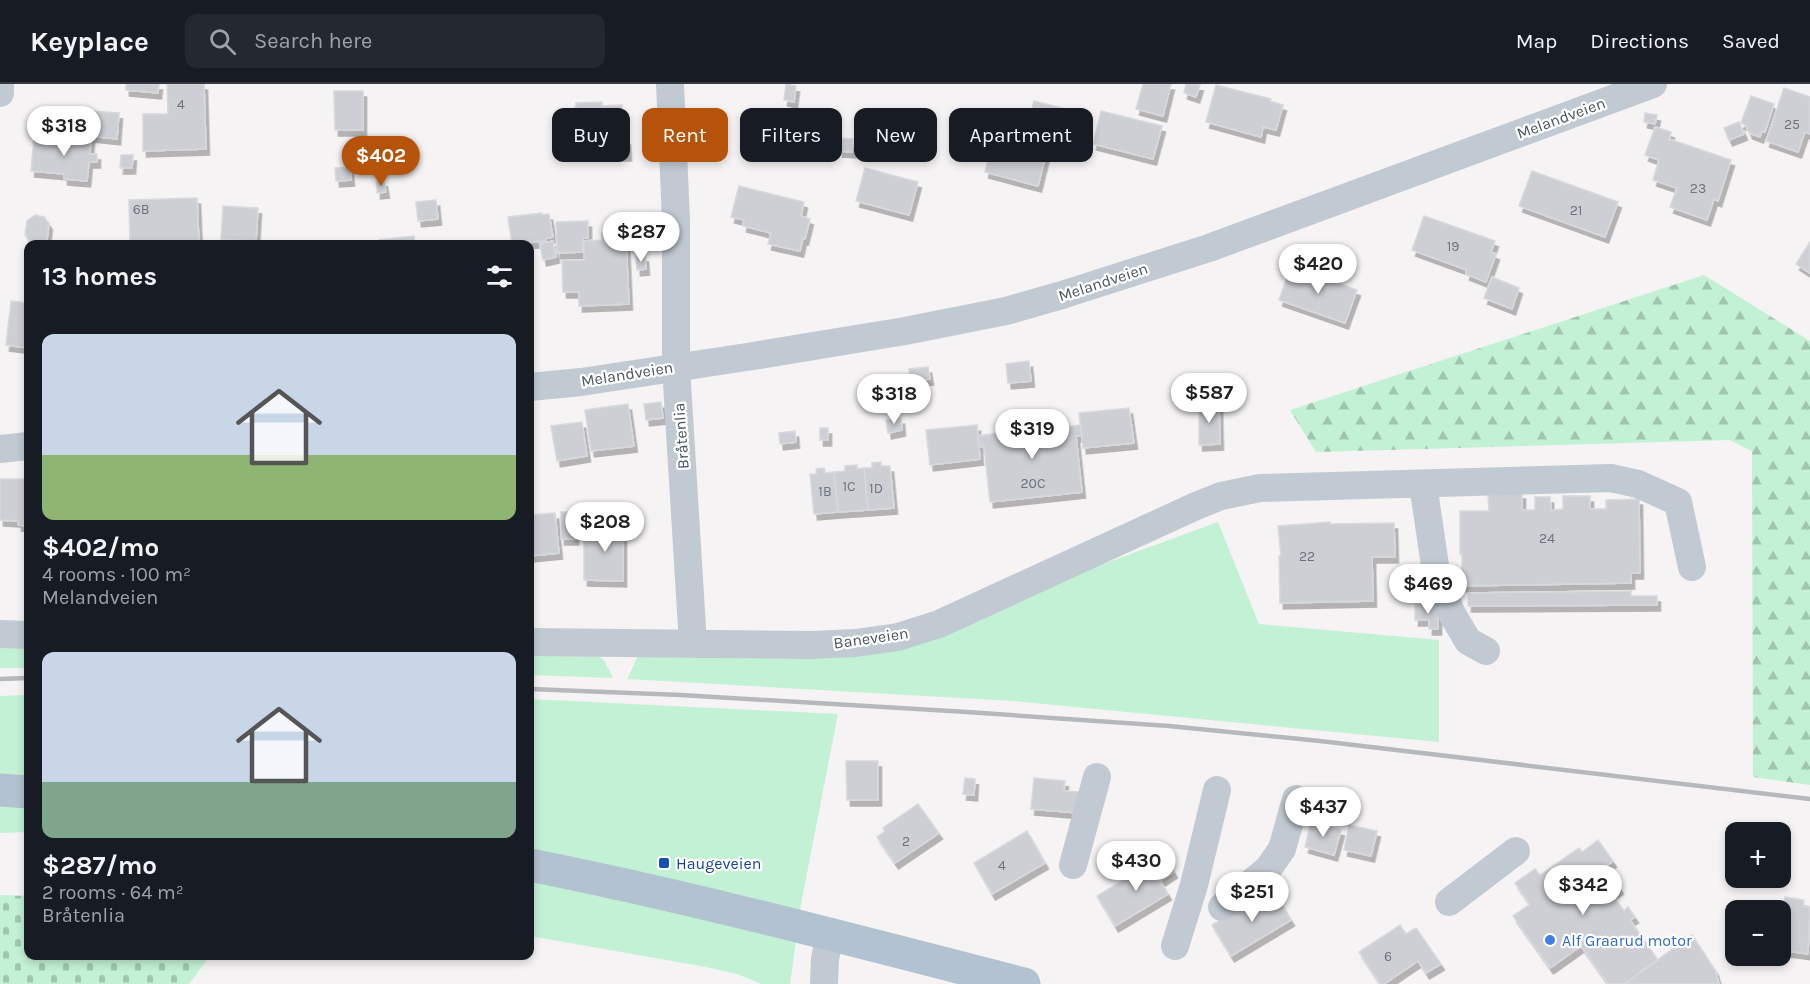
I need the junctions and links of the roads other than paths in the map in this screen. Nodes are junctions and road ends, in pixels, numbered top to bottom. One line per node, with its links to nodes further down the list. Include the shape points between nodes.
1 (670, 84): 5 (street, Bråtenlia, via 676,220)
2 (1653, 84): 5 (street, Melandveien, via 1220,244 1062,295 935,325)
3 (0, 87): 4 (street)
4 (0, 93)
5 (676, 367): 6 (street, Melandveien); 14 (street, Bråtenlia)
6 (534, 387)
7 (24, 446): 8 (street)
8 (0, 449)
9 (1423, 484): 10 (street, Baneveien, via 1611,478 1638,484 1678,502); 14 (street, Baneveien, via 1260,488 1221,496 939,624 898,637 812,645); 15 (street, via 1437,579 1468,641)
10 (1692, 567)
11 (0, 634): 12 (street)
12 (24, 635)
13 (534, 642): 14 (street, Baneveien)
14 (693, 644)
15 (1486, 651)
16 (1097, 777): 22 (street)
17 (0, 790): 19 (main road)
18 (1217, 790): 27 (street)
19 (24, 792)
20 (1296, 799): 25 (street, via 1282,849 1268,869)
21 (1516, 851): 24 (street)
22 (1072, 865)
23 (534, 866): 26 (main road)
24 (1449, 902)
25 (1222, 907)
26 (830, 934): 28 (street); 29 (main road)
27 (1175, 946)
28 (824, 984)
29 (1024, 984)

